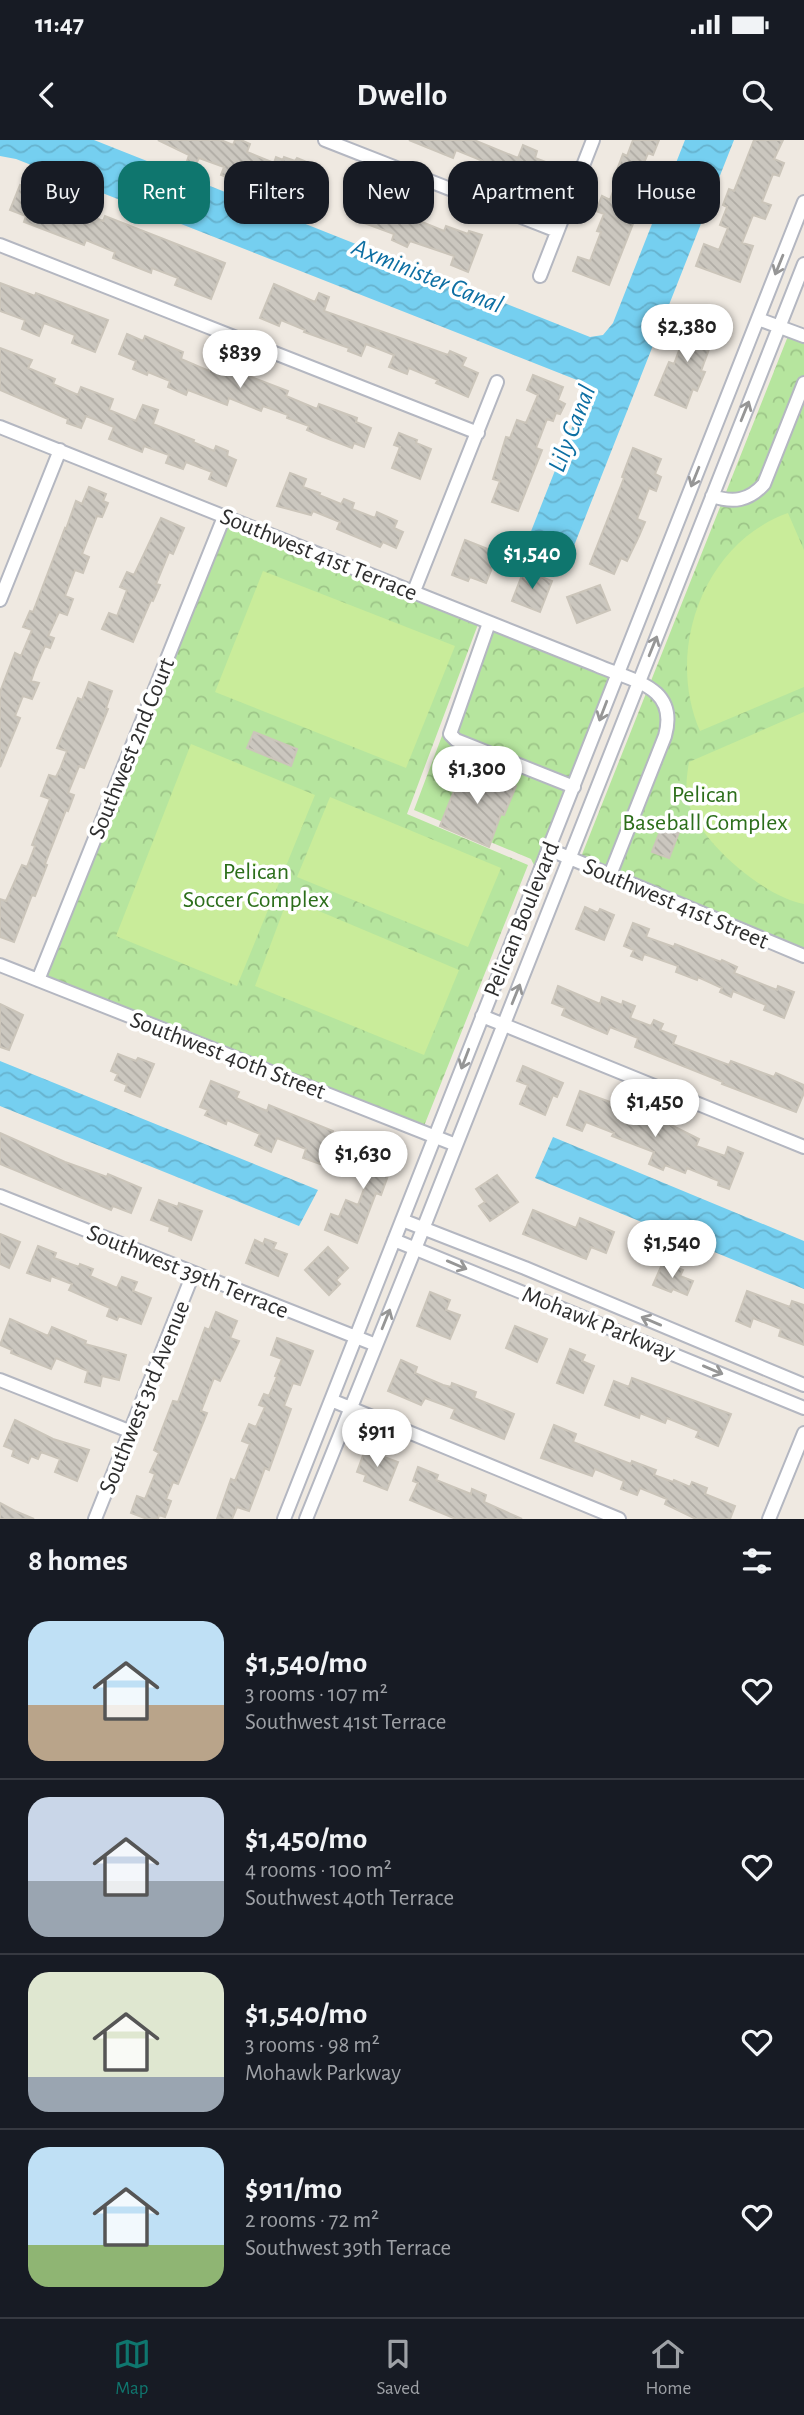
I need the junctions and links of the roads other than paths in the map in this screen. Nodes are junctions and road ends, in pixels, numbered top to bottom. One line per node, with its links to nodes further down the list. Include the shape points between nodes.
1 (325, 140): 4 (street)
2 (593, 140): 4 (street)
3 (804, 202): 8 (street, Pelican Boulevard, one-way to 8)
4 (557, 231): 7 (street)
5 (0, 245): 14 (street)
6 (804, 264): 9 (street, Pelican Boulevard)
7 (540, 276)
8 (758, 318): 9 (street); 21 (street, Pelican Boulevard, one-way to 21)
9 (779, 327): 10 (street); 16 (street, Pelican Boulevard, one-way to 9)
10 (804, 335)
11 (497, 382): 14 (street)
12 (804, 383): 16 (street, via 764,484 744,499)
13 (0, 426): 15 (street, Southwest 41st Terrace)
14 (478, 433): 18 (street)
15 (60, 450): 17 (street, Southwest 41st Terrace); 19 (street)
16 (712, 496): 22 (street, Pelican Boulevard, one-way to 16)
17 (224, 517): 18 (street, Southwest 41st Terrace); 29 (street, Southwest 2nd Court)
18 (414, 591): 20 (street, Southwest 41st Terrace)
19 (0, 600)
20 (489, 623): 21 (street, Southwest 41st Terrace); 23 (street, via 450,734)
21 (617, 674): 22 (street, Southwest 41st Terrace); 23 (street, Pelican Boulevard, one-way to 23)
22 (638, 683): 25 (street, Pelican Boulevard); 26 (street, Southwest 41st Terrace, via 661,695 667,704 668,724)
23 (574, 788): 24 (street, Pelican Boulevard)
24 (548, 849): 25 (street, Southwest 41st Street); 30 (street, Pelican Boulevard)
25 (569, 858): 26 (street, Southwest 41st Street); 31 (street, Pelican Boulevard, one-way to 25)
26 (610, 875): 27 (street, Southwest 41st Street)
27 (804, 956)
28 (0, 965): 29 (street, Southwest 40th Street)
29 (38, 980): 32 (street, Southwest 40th Street)
30 (482, 1016): 31 (street); 32 (street, Pelican Boulevard, one-way to 32)
31 (504, 1023): 33 (street, Pelican Boulevard); 34 (street)
32 (435, 1136): 33 (street, Southwest 40th Street); 36 (street, Pelican Boulevard)
33 (456, 1144): 37 (street, Pelican Boulevard)
34 (804, 1147)
35 (0, 1196): 40 (street, Southwest 39th Terrace)
36 (402, 1220): 37 (street, Mohawk Parkway); 38 (street, Pelican Boulevard)
37 (424, 1229): 39 (street, Pelican Boulevard); 44 (street, Mohawk Parkway, one-way to 37)
38 (394, 1240): 39 (street, Mohawk Parkway); 41 (street, Pelican Boulevard)
39 (415, 1248): 42 (street, Pelican Boulevard, one-way to 39); 47 (street, Mohawk Parkway, one-way to 47)
40 (193, 1274): 41 (street, Southwest 39th Terrace); 48 (street, Southwest 3rd Avenue)
41 (356, 1337): 42 (street, Southwest 39th Terrace); 45 (street, Pelican Boulevard)
42 (376, 1345): 46 (street, Pelican Boulevard)
43 (0, 1380): 48 (street)
44 (804, 1385)
45 (331, 1400): 46 (street); 51 (street, Pelican Boulevard)
46 (350, 1408): 52 (street, Pelican Boulevard); 53 (street)
47 (804, 1408)
48 (130, 1431): 50 (street, Southwest 3rd Avenue)
49 (804, 1433): 54 (street)
50 (94, 1519)
51 (284, 1519)
52 (306, 1519)
53 (619, 1519)
54 (769, 1519)

